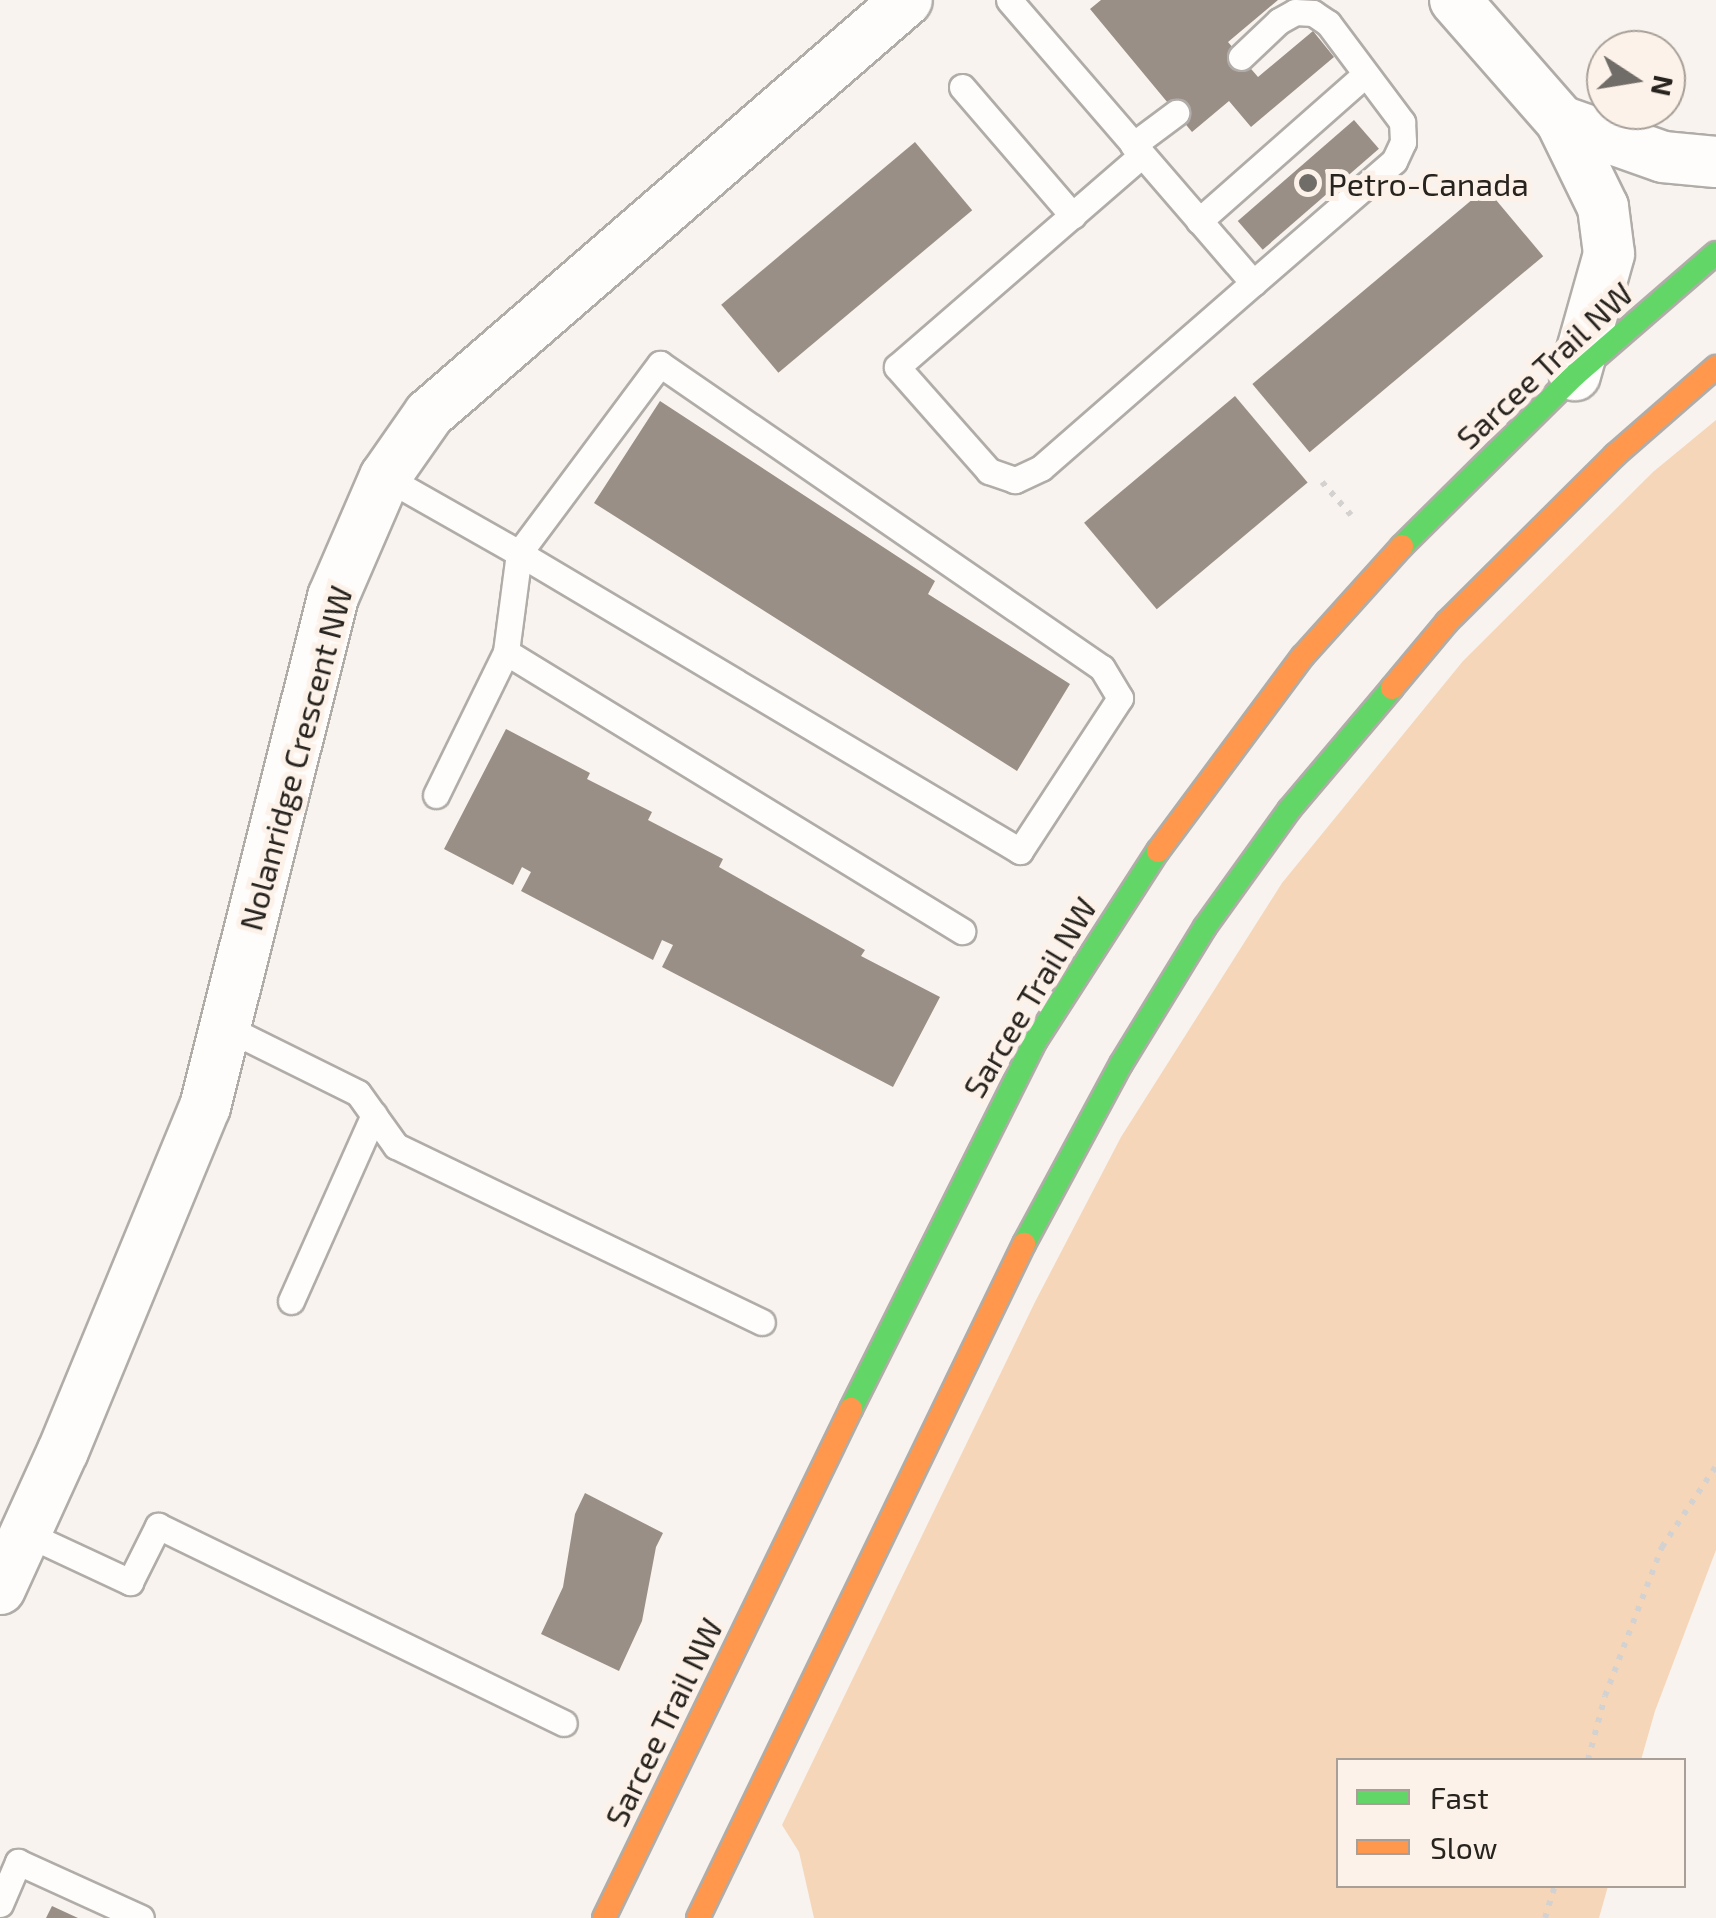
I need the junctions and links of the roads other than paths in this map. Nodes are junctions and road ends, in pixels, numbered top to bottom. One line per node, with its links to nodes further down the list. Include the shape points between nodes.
1 (907, 0): 17 (street, Nolanridge Crescent NW, via 429,414)
2 (1010, 0): 9 (lane)
3 (1455, 0): 8 (street)
4 (1241, 57): 5 (lane, via 1296,12 1312,13 1328,22)
5 (1366, 74): 12 (lane); 14 (lane, via 1402,122 1403,142 1394,160)
6 (962, 87): 11 (lane)
7 (1176, 114): 9 (lane)
8 (1561, 121): 10 (street, via 1662,157); 16 (street, via 1610,234)
9 (1138, 150): 11 (lane); 12 (lane)
10 (1716, 162)
11 (1073, 216): 14 (lane, via 897,367 989,472 1015,480 1041,468)
12 (1199, 221): 14 (lane)
13 (1716, 252): 16 (main road, Sarcee Trail NW)
14 (1253, 284)
15 (1716, 367): 32 (main road, via 1615,455 1446,622 1289,810 1205,928 1039,1213)
16 (1575, 375): 31 (main road, Sarcee Trail NW, via 1382,566 1303,656 1140,876 1036,1040)
17 (385, 477): 18 (lane); 22 (street, Nolanridge Crescent NW, via 333,597)
18 (519, 553): 18 (lane, via 660,364 1102,668 1120,698 1020,851); 19 (lane)
19 (506, 652): 20 (lane); 21 (lane)
20 (436, 794)
21 (962, 931)
22 (225, 1027): 23 (lane, via 358,1093); 26 (street, Nolanridge Crescent NW, via 206,1107)
23 (374, 1115): 24 (lane); 25 (lane, via 396,1146)
24 (291, 1301)
25 (762, 1322)
26 (27, 1534): 27 (street, Nolanridge Crescent NW); 28 (lane, via 130,1582 158,1526)
27 (0, 1588)
28 (564, 1723)
29 (0, 1904): 30 (lane, via 18,1862)
30 (142, 1918)
31 (604, 1918)
32 (698, 1918)

